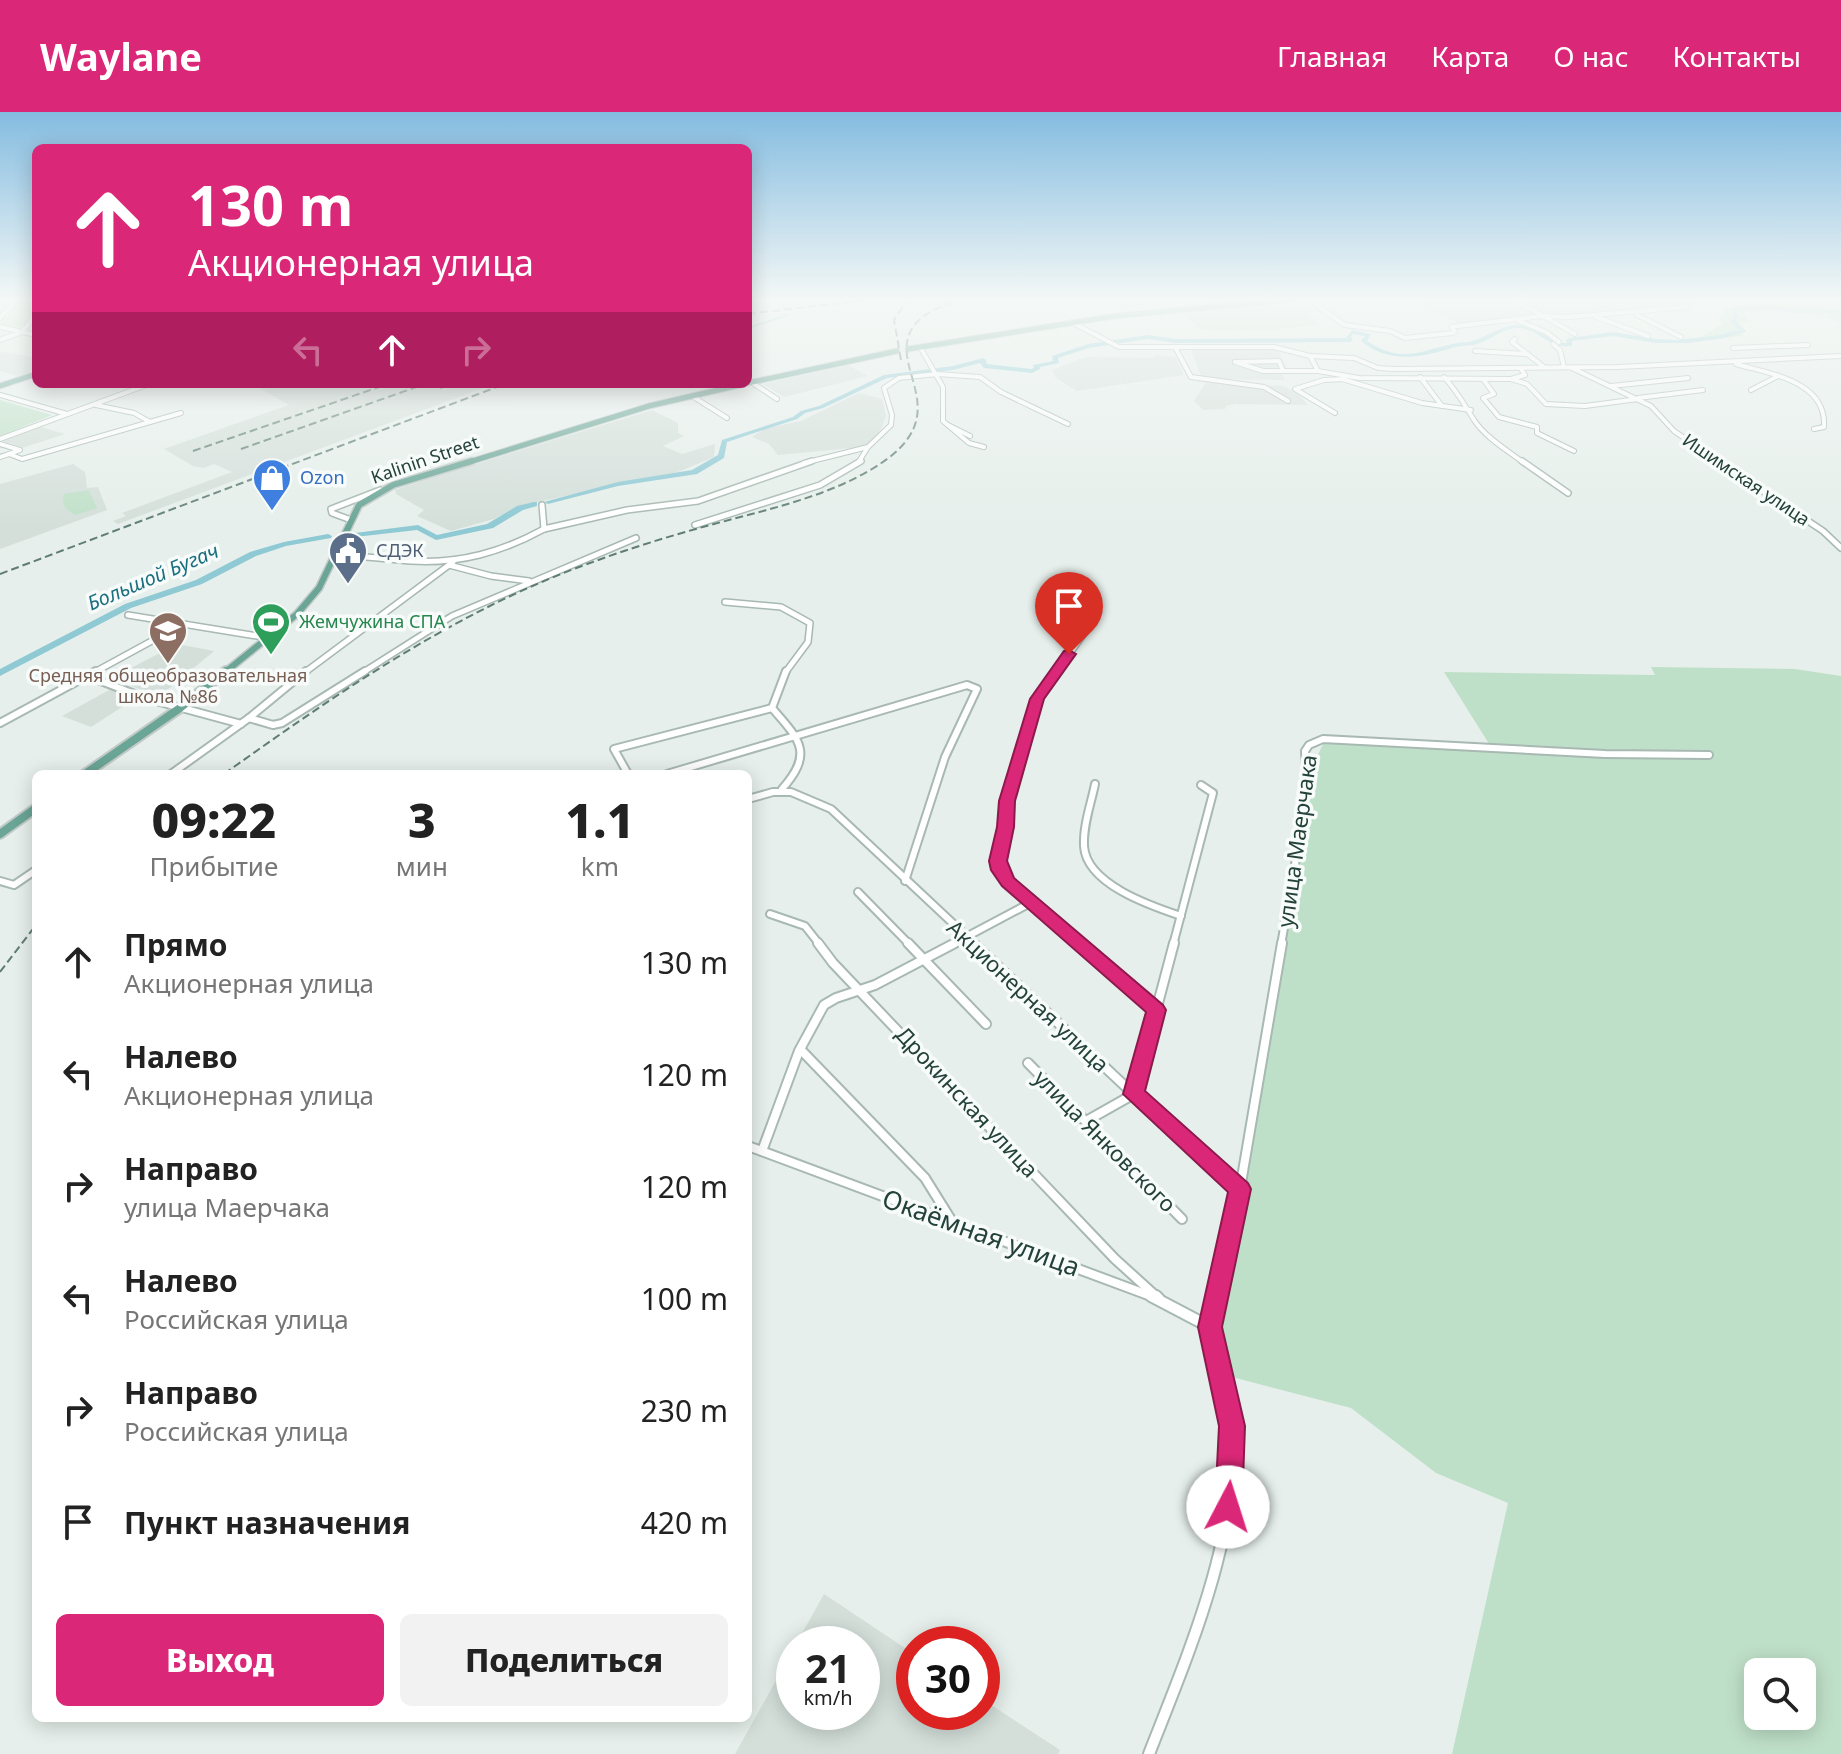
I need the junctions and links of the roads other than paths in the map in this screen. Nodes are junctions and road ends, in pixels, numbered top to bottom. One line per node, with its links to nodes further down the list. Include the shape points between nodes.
1 (31, 376): 22 (main road)
2 (783, 376): 20 (main road, Kalinin Street)
3 (923, 376): 46 (street, via 891,381 884,388 891,425)
4 (937, 376): 41 (street, via 943,387)
5 (969, 376): 42 (street)
6 (1190, 376): 32 (street, via 1274,388)
7 (1345, 376): 14 (street)
8 (1443, 376): 17 (street)
9 (1523, 376): 19 (street)
10 (1587, 376): 23 (street, Ишимская улица)
11 (1777, 376): 27 (street)
12 (1779, 376): 43 (street, via 1804,386 1825,413 1824,427)
13 (1420, 377): 14 (street); 17 (street); 34 (street)
14 (1359, 378): 16 (street)
15 (1688, 378): 23 (street)
16 (1342, 379): 34 (street); 37 (street, via 1295,389)
17 (1445, 379): 18 (street); 35 (street)
18 (1483, 379): 19 (street); 48 (street, via 1494,394 1483,398 1499,417 1537,427 1537,433)
19 (1511, 379): 30 (street, via 1527,384 1546,404 1585,406)
20 (752, 382)
21 (752, 385): 31 (street)
22 (0, 386)
23 (1610, 386): 30 (street, Ишимская улица)
24 (138, 388): 33 (street)
25 (726, 388): 29 (main road, Kalinin Street)
26 (1703, 390): 30 (street)
27 (1751, 390)
28 (0, 395): 38 (street)
29 (692, 396): 39 (street); 51 (main road, Kalinin Street)
30 (1638, 398): 58 (street, Ишимская улица, via 1674,431)
31 (777, 399)
32 (1288, 401)
33 (94, 404): 38 (street); 40 (street)
34 (1442, 406): 35 (street)
35 (1471, 410): 52 (street, via 1495,442)
36 (181, 413): 40 (street)
37 (1335, 413)
38 (67, 414): 45 (street)
39 (727, 418)
40 (150, 422): 49 (street, via 22,459)
41 (946, 424): 44 (street); 47 (street, via 969,443)
42 (1068, 424)
43 (1814, 429)
44 (970, 436)
45 (0, 442): 49 (street, via 20,450)
46 (868, 447): 55 (street, via 827,485); 56 (street, via 806,462 698,501)
47 (984, 447)
48 (1574, 451)
49 (9, 454): 50 (street)
50 (0, 457)
51 (380, 490): 54 (main road, Kalinin Street, via 359,505); 54 (street, via 331,509)
52 (1568, 493)
53 (542, 505): 56 (street)
54 (351, 520): 59 (main road, Kalinin Street)
55 (695, 525)
56 (544, 529): 60 (street, via 499,552)
57 (636, 538): 61 (street)
58 (1841, 548)
59 (336, 556): 60 (street, via 370,554); 66 (main road, Kalinin Street, via 315,594)
60 (451, 563): 61 (street); 70 (street)
61 (530, 581): 70 (street, via 452,616 282,723)
62 (725, 602): 69 (street, via 771,604 810,623 810,642 790,662)
63 (128, 615): 64 (street)
64 (181, 625): 66 (street); 67 (street)
65 (1085, 632): 89 (street, via 1038,694 1007,801 1000,870)
66 (269, 638): 68 (main road, Kalinin Street)
67 (88, 676): 68 (street); 71 (street)
68 (180, 708): 72 (street); 75 (main road, Kalinin Street)
69 (772, 708): 73 (street); 77 (street, via 614,749)
70 (249, 718): 72 (street)
71 (0, 723)
72 (241, 724): 76 (street)
73 (797, 736): 78 (street); 81 (street, via 804,755); 87 (street, via 967,685 977,689 945,757)
74 (1709, 755): 103 (street, улица Маерчака, via 1323,739 1309,745 1295,865)
75 (91, 770)
76 (177, 770)
77 (626, 770)
78 (681, 770)
79 (1095, 784): 91 (street, via 1084,848 1088,860 1133,898)
80 (1201, 785): 91 (street, via 1213,793)
81 (782, 789): 82 (street); 87 (street, Акционерная улица, via 831,809)
82 (752, 798)
83 (32, 811): 84 (main road)
84 (0, 834)
85 (32, 873): 86 (street, via 14,885)
86 (0, 881)
87 (905, 881): 92 (street, Акционерная улица)
88 (858, 892): 93 (street)
89 (1032, 902): 92 (street); 95 (street)
90 (770, 914): 94 (street, Дрокинская улица, via 805,926)
91 (1181, 916): 95 (street)
92 (966, 937): 93 (street); 99 (street, Акционерная улица)
93 (921, 960): 94 (street); 96 (street)
94 (862, 991): 97 (street, via 824,1005); 106 (street, Дрокинская улица)
95 (1156, 1010): 99 (street)
96 (986, 1024)
97 (801, 1050): 102 (street); 105 (street, via 925,1178)
98 (1028, 1063): 100 (street, улица Янковского)
99 (1134, 1094): 100 (street); 103 (street, Акционерная улица)
100 (1088, 1120): 104 (street, улица Янковского)
101 (752, 1147): 102 (street, Окаёмная улица)
102 (762, 1151): 105 (street, Окаёмная улица)
103 (1240, 1189): 107 (street)
104 (1182, 1219)
105 (953, 1223): 106 (street, Окаёмная улица)
106 (1159, 1299): 107 (street, Окаёмная улица)
107 (1210, 1327): 108 (street, via 1232,1426 1228,1507 1217,1562 1186,1659)
108 (1149, 1754)

